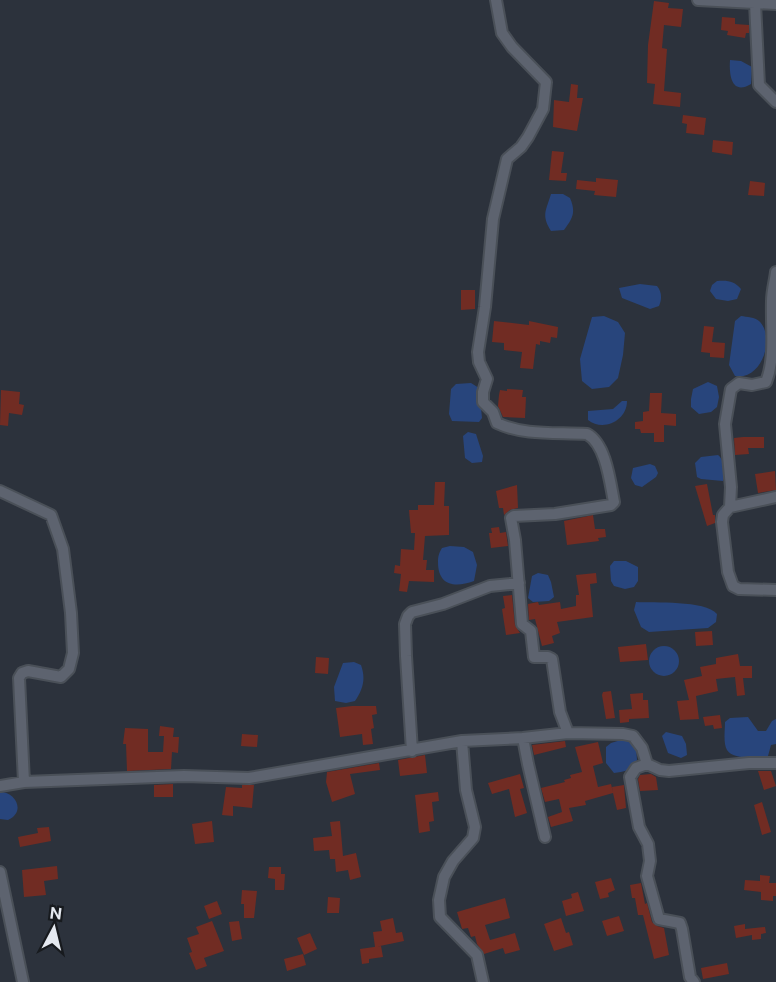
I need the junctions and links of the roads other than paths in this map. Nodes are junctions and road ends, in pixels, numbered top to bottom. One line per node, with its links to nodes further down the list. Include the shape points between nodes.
1 (496, 0): 10 (street, via 502,33 546,82 543,109 521,147 507,159 493,219 478,352 487,379 483,402 497,423 507,428 587,434 594,438 609,473 614,502 611,506 555,514 512,516)
2 (698, 0): 3 (street)
3 (755, 3): 4 (street); 5 (street, via 759,86)
4 (776, 4)
5 (776, 102)
6 (776, 272): 9 (street, via 771,374 766,382 739,383 731,389 725,424)
7 (0, 491): 18 (street, via 51,515 63,549 71,612 73,653 69,669 61,677 28,671 19,678)
8 (776, 497): 9 (street)
9 (730, 507): 11 (street, via 722,522 733,586)
10 (519, 583): 12 (street, via 522,624 531,631 534,657 552,659 560,712); 15 (street, via 490,586 408,616 405,624)
11 (776, 590)
12 (568, 733): 13 (street); 17 (street, via 633,736)
13 (524, 738): 14 (street); 20 (street)
14 (462, 741): 15 (street); 23 (street, via 466,790 475,827 473,838 444,877 440,917 477,955)
15 (412, 751): 18 (street, via 249,778 184,776)
16 (776, 763): 17 (street, via 669,771)
17 (648, 764): 24 (street, via 636,768 630,777 639,827 648,844 648,883 659,920 680,924 682,928)
18 (24, 782): 19 (street)
19 (0, 786)
20 (545, 837)
21 (0, 872): 22 (street)
22 (23, 982)
23 (483, 982)
24 (694, 982)

